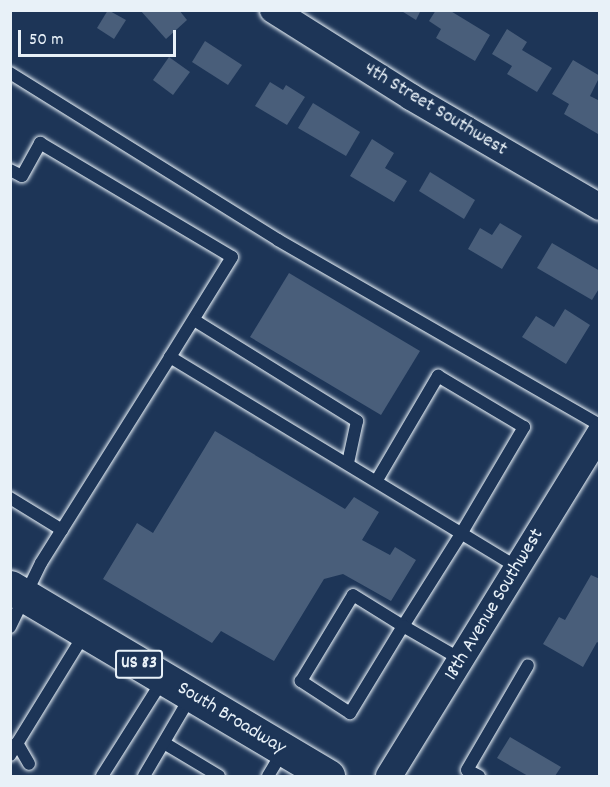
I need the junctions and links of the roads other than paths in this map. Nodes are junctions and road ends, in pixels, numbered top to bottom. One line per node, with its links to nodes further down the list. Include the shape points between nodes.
1 (273, 10): 4 (street, 4th Street Southwest, via 411,97)
2 (10, 74): 7 (lane, via 278,240)
3 (10, 170): 5 (lane, via 22,176 40,143 232,257)
4 (600, 207)
5 (194, 320): 6 (lane); 9 (lane, via 357,421)
6 (170, 357): 9 (lane); 12 (lane)
7 (600, 425)
8 (600, 433): 14 (street, 18th Avenue Southwest)
9 (348, 463): 10 (lane)
10 (377, 480): 13 (lane); 13 (lane, via 438,376 524,427)
11 (10, 498): 12 (lane)
12 (62, 530): 15 (lane)
13 (461, 534): 14 (lane); 16 (lane)
14 (518, 568): 19 (street, 18th Avenue Southwest)
15 (19, 592): 17 (lane); 18 (main road, South Broadway / US 83)
16 (403, 626): 16 (lane, via 350,713 301,681 353,595); 19 (lane)
17 (10, 627)
18 (86, 632): 21 (main road, South Broadway / US 83); 23 (lane)
19 (462, 660): 32 (street, 18th Avenue Southwest)
20 (528, 665): 33 (lane, via 467,770)
21 (164, 678): 22 (main road, South Broadway / US 83); 28 (lane)
22 (192, 695): 24 (lane); 26 (main road, South Broadway / US 83)
23 (17, 743): 25 (lane); 27 (lane)
24 (164, 743): 29 (lane); 30 (lane)
25 (10, 754)
26 (276, 763): 31 (main road, South Broadway / US 83)
27 (29, 764)
28 (102, 777)
29 (144, 777)
30 (219, 777)
31 (328, 777)
32 (389, 777)
33 (479, 777)

